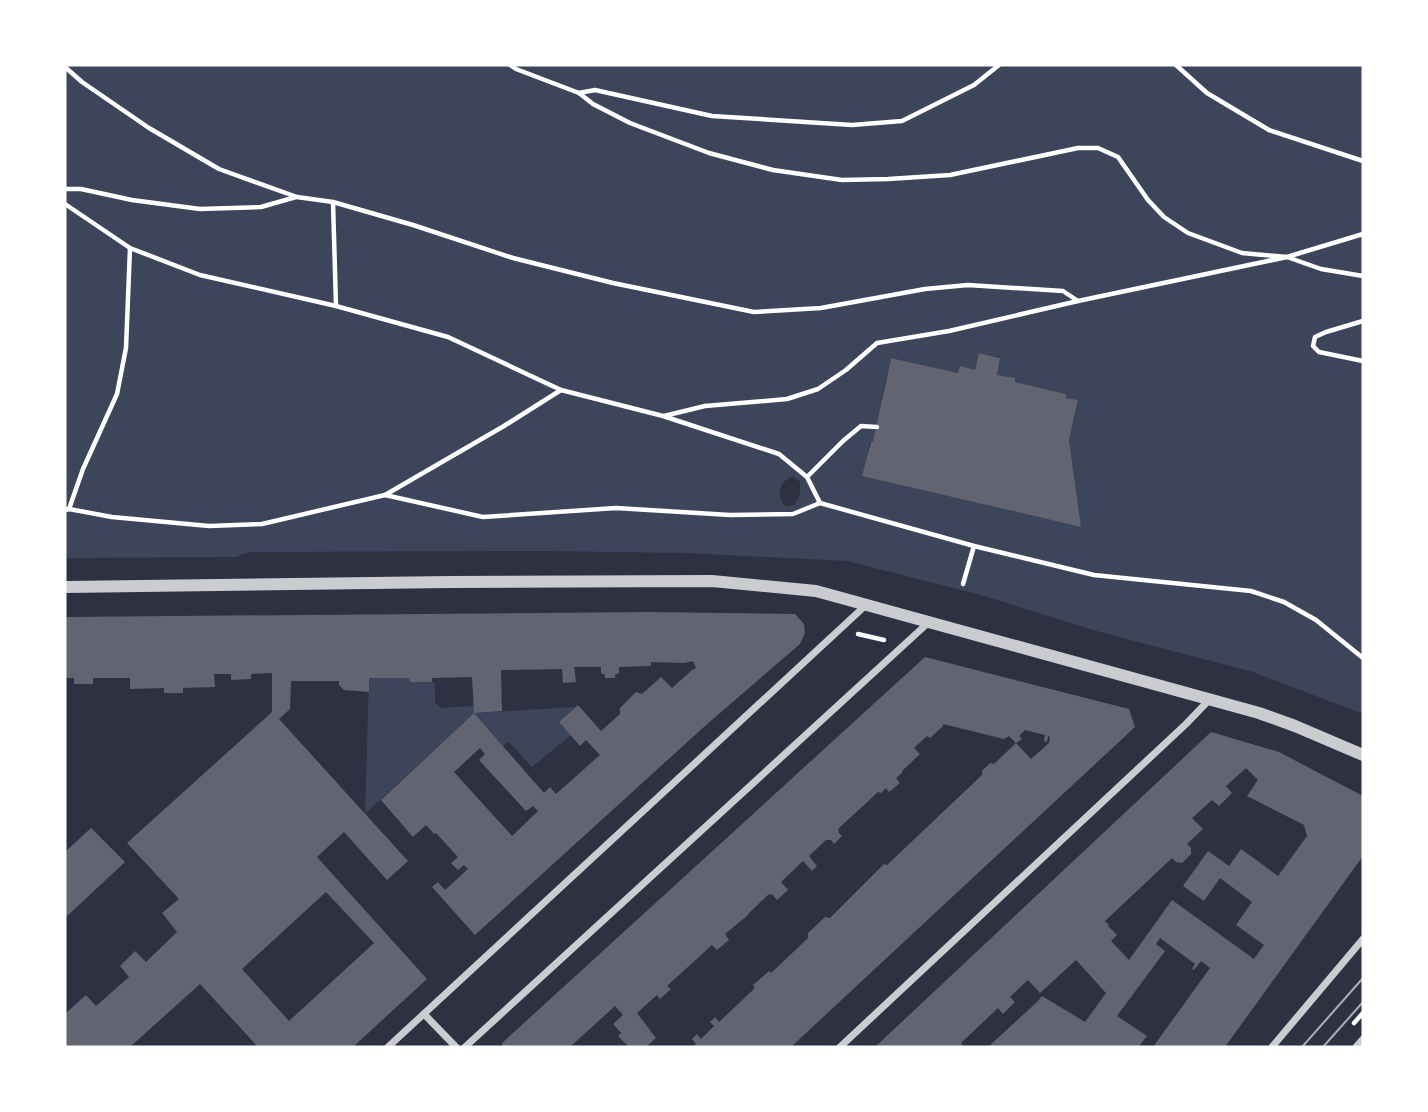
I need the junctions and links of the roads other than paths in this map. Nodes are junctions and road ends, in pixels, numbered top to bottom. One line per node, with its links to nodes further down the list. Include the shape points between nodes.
1 (65, 587): 2 (street, via 712,581 816,591)
2 (867, 604): 3 (street); 7 (street)
3 (929, 622): 4 (street); 11 (street)
4 (1210, 699): 5 (street, via 1295,726); 12 (street)
5 (1363, 755)
6 (1363, 939): 13 (street)
7 (424, 1014): 9 (street); 10 (street)
8 (1363, 1039): 14 (street)
9 (388, 1047)
10 (456, 1047)
11 (465, 1047)
12 (841, 1047)
13 (1272, 1047)
14 (1356, 1047)

